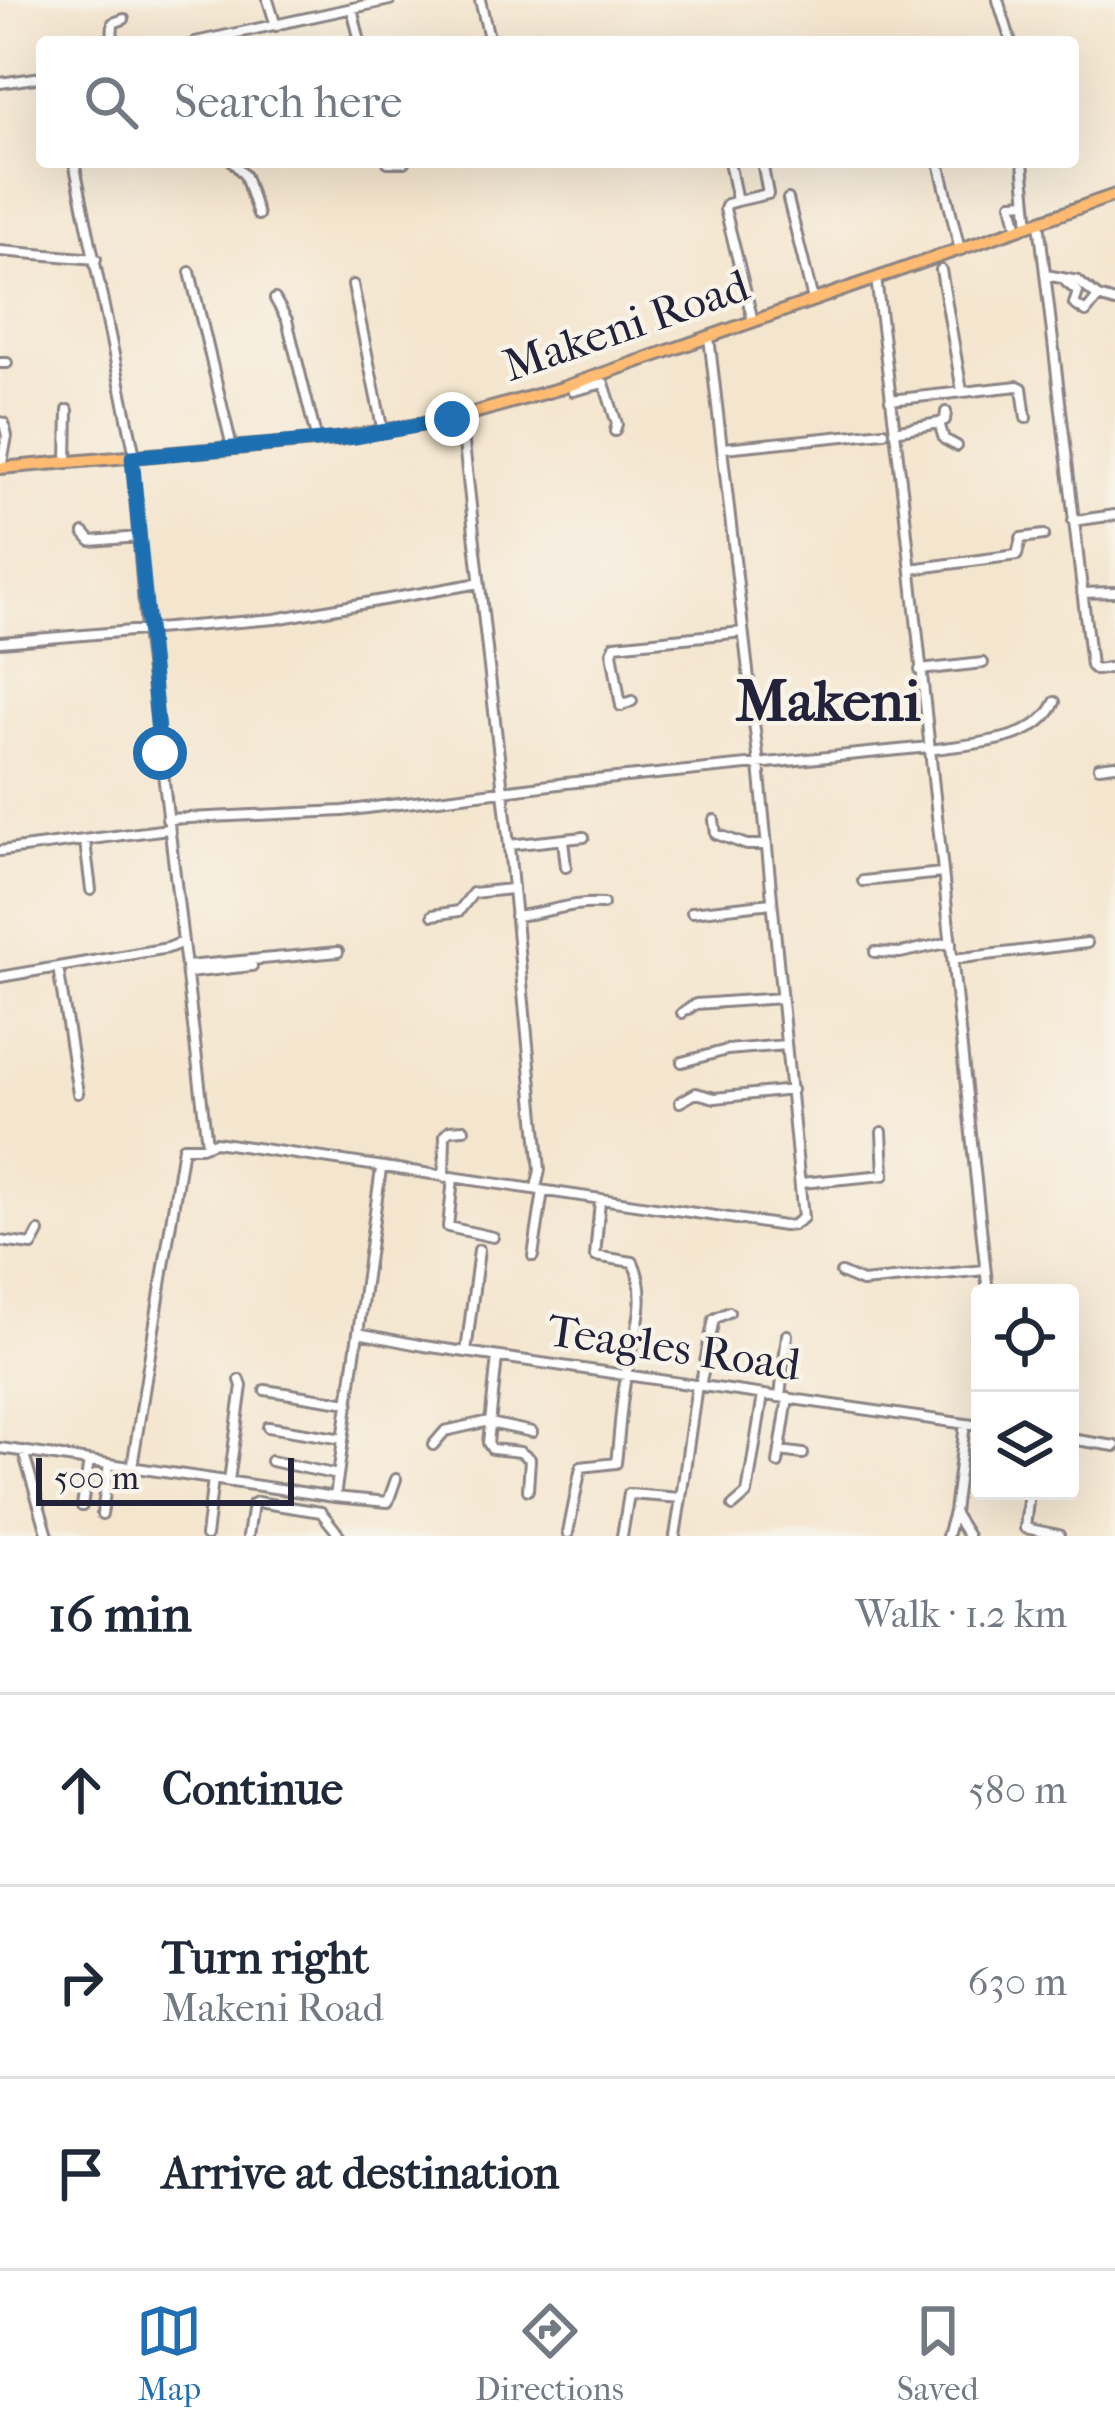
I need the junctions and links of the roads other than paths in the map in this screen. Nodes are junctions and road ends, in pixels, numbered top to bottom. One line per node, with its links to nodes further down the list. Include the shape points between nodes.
1 (268, 0): 7 (street)
2 (390, 0): 5 (street)
3 (480, 0): 11 (street)
4 (998, 0): 12 (street)
5 (352, 8): 7 (street); 10 (street)
6 (124, 19): 8 (street, via 113,23)
7 (276, 26): 9 (street)
8 (112, 36)
9 (225, 36)
10 (359, 36)
11 (489, 36)
12 (1009, 36)
13 (36, 80): 14 (street)
14 (0, 83)
15 (75, 168): 28 (street)
16 (238, 168): 24 (street)
17 (730, 168): 23 (street)
18 (763, 168): 23 (street, via 768,194)
19 (940, 168): 27 (street)
20 (1024, 168): 25 (street)
21 (1115, 195): 25 (main road, Makeni Road)
22 (788, 200): 37 (street)
23 (737, 201): 39 (street, via 725,209)
24 (258, 215)
25 (1029, 226): 27 (main road, Makeni Road); 31 (street)
26 (0, 250): 28 (street)
27 (959, 250): 32 (main road, Makeni Road)
28 (96, 259): 57 (street)
29 (941, 269): 42 (street)
30 (190, 272): 56 (street)
31 (1046, 275): 33 (street); 61 (street)
32 (876, 278): 37 (main road, Makeni Road); 43 (street)
33 (1061, 278): 35 (street); 35 (street, via 1078,291 1073,303 1086,313)
34 (353, 285): 52 (street)
35 (1098, 298): 38 (street)
36 (275, 299): 53 (street)
37 (813, 300): 39 (main road, Makeni Road)
38 (1115, 302)
39 (753, 321): 40 (main road, Makeni Road)
40 (709, 336): 41 (main road, Makeni Road); 55 (street)
41 (571, 384): 46 (main road, Makeni Road); 50 (street, via 573,391 604,383)
42 (962, 391): 43 (street); 47 (street, via 1020,386)
43 (890, 400): 51 (street)
44 (68, 410): 58 (street)
45 (946, 412): 49 (street)
46 (461, 417): 52 (main road, Makeni Road); 66 (street)
47 (1025, 418)
48 (0, 422): 59 (street, via 7,431)
49 (939, 423): 51 (street); 54 (street)
50 (615, 431)
51 (889, 432): 55 (street); 65 (street)
52 (383, 434): 53 (main road, Makeni Road)
53 (317, 441): 56 (main road, Makeni Road)
54 (957, 446)
55 (724, 448): 70 (street)
56 (232, 449): 57 (main road, Makeni Road)
57 (134, 456): 58 (main road, Makeni Road); 64 (street)
58 (68, 461): 59 (main road, Makeni Road)
59 (1, 468)
60 (1115, 515): 61 (street)
61 (1073, 521): 68 (street)
62 (84, 533): 64 (street, via 91,541)
63 (1044, 535): 65 (street, via 1022,538 1017,555)
64 (139, 537): 69 (street)
65 (911, 569): 74 (street)
66 (479, 583): 69 (street, via 275,619); 81 (street)
67 (1115, 592): 68 (street)
68 (1082, 593): 73 (street, via 1091,666)
69 (146, 630): 71 (street); 83 (street)
70 (743, 632): 75 (street, via 615,645 621,706); 78 (street)
71 (0, 642)
72 (982, 663): 74 (street)
73 (1115, 668)
74 (920, 670): 77 (street)
75 (632, 701)
76 (1055, 702): 77 (street, via 1038,726)
77 (929, 749): 78 (street); 91 (street)
78 (759, 765): 81 (street); 88 (street)
79 (1115, 765): 80 (street)
80 (1099, 766)
81 (503, 793): 83 (street); 87 (street)
82 (714, 820): 88 (street, via 724,840)
83 (167, 824): 86 (street); 100 (street)
84 (584, 837): 85 (street)
85 (563, 840): 87 (street); 90 (street)
86 (86, 842): 89 (street); 94 (street)
87 (508, 845): 93 (street)
88 (766, 845): 95 (street)
89 (0, 851)
90 (566, 867)
91 (942, 873): 92 (street); 101 (street)
92 (863, 881)
93 (512, 888): 98 (street, via 473,893 459,911); 99 (street)
94 (92, 890)
95 (772, 903): 97 (street); 110 (street)
96 (603, 904): 99 (street, via 569,902)
97 (692, 912)
98 (433, 915)
99 (515, 916): 123 (street)
100 (182, 942): 107 (street); 108 (street)
101 (951, 942): 104 (street); 105 (street)
102 (1087, 943): 105 (street)
103 (338, 952): 108 (street)
104 (875, 952)
105 (953, 958): 130 (street)
106 (285, 962): 108 (street)
107 (58, 967): 109 (street); 115 (street)
108 (187, 970): 119 (street)
109 (0, 977)
110 (782, 998): 111 (street); 112 (street)
111 (682, 1012)
112 (786, 1045): 113 (street); 114 (street)
113 (682, 1062)
114 (791, 1090): 116 (street, via 696,1093); 122 (street)
115 (78, 1094)
116 (680, 1102)
117 (464, 1129): 121 (street, via 445,1135)
118 (882, 1132): 122 (street, via 884,1175)
119 (207, 1144): 120 (street); 162 (street, via 179,1153)
120 (382, 1168): 121 (street); 134 (street)
121 (449, 1178): 123 (street); 126 (street, via 448,1227)
122 (801, 1183): 124 (street, via 803,1218 794,1226)
123 (538, 1190): 124 (street); 129 (street)
124 (600, 1201): 138 (street, via 594,1254 633,1262 643,1287)
125 (39, 1232): 127 (street, via 32,1245)
126 (494, 1237)
127 (0, 1241)
128 (479, 1250): 136 (street)
129 (532, 1256)
130 (985, 1270): 131 (street, via 862,1282); 132 (street)
131 (841, 1273)
132 (987, 1284)
133 (729, 1312): 140 (street, via 715,1319)
134 (358, 1333): 136 (street, Teagles Road); 144 (street)
135 (787, 1335): 143 (street)
136 (466, 1352): 137 (street, Teagles Road)
137 (497, 1356): 138 (street, Teagles Road); 145 (street)
138 (628, 1375): 140 (street, Teagles Road); 175 (street, via 616,1462 581,1467)
139 (240, 1380): 166 (street)
140 (698, 1385): 142 (street, Teagles Road); 169 (street)
141 (265, 1390): 144 (street)
142 (763, 1395): 143 (street, Teagles Road); 172 (street, via 747,1494)
143 (784, 1398): 146 (street, Teagles Road); 156 (street)
144 (349, 1403): 150 (street)
145 (490, 1422): 149 (street); 152 (street, via 445,1431); 167 (street, via 489,1447 530,1459)
146 (965, 1424): 147 (street, Teagles Road); 173 (street)
147 (971, 1425)
148 (268, 1427): 150 (street)
149 (532, 1432)
150 (344, 1439): 163 (street)
151 (1079, 1440): 153 (street)
152 (434, 1445)
153 (1115, 1446)
154 (0, 1448): 155 (street)
155 (23, 1451): 158 (street); 177 (street)
156 (780, 1451): 157 (street); 160 (street)
157 (803, 1454)
158 (89, 1461): 161 (street); 171 (street)
159 (271, 1461): 163 (street)
160 (778, 1463)
161 (109, 1464): 162 (street); 174 (street)
162 (132, 1467): 164 (street)
163 (338, 1474): 168 (street)
164 (213, 1479): 166 (street); 178 (street)
165 (396, 1479): 168 (street, via 388,1502)
166 (229, 1481): 168 (street)
167 (528, 1490)
168 (335, 1497)
169 (681, 1498): 181 (street, via 629,1494); 182 (street)
170 (1028, 1500): 176 (street, via 1024,1528)
171 (82, 1506)
172 (733, 1506)
173 (954, 1512): 183 (street); 184 (street)
174 (102, 1514)
175 (568, 1533)
176 (1059, 1535)
177 (48, 1536)
178 (206, 1536)
179 (248, 1536): 180 (street, via 255,1502 322,1512)
180 (340, 1536)
181 (622, 1536)
182 (675, 1536)
183 (947, 1536)
184 (968, 1536)

